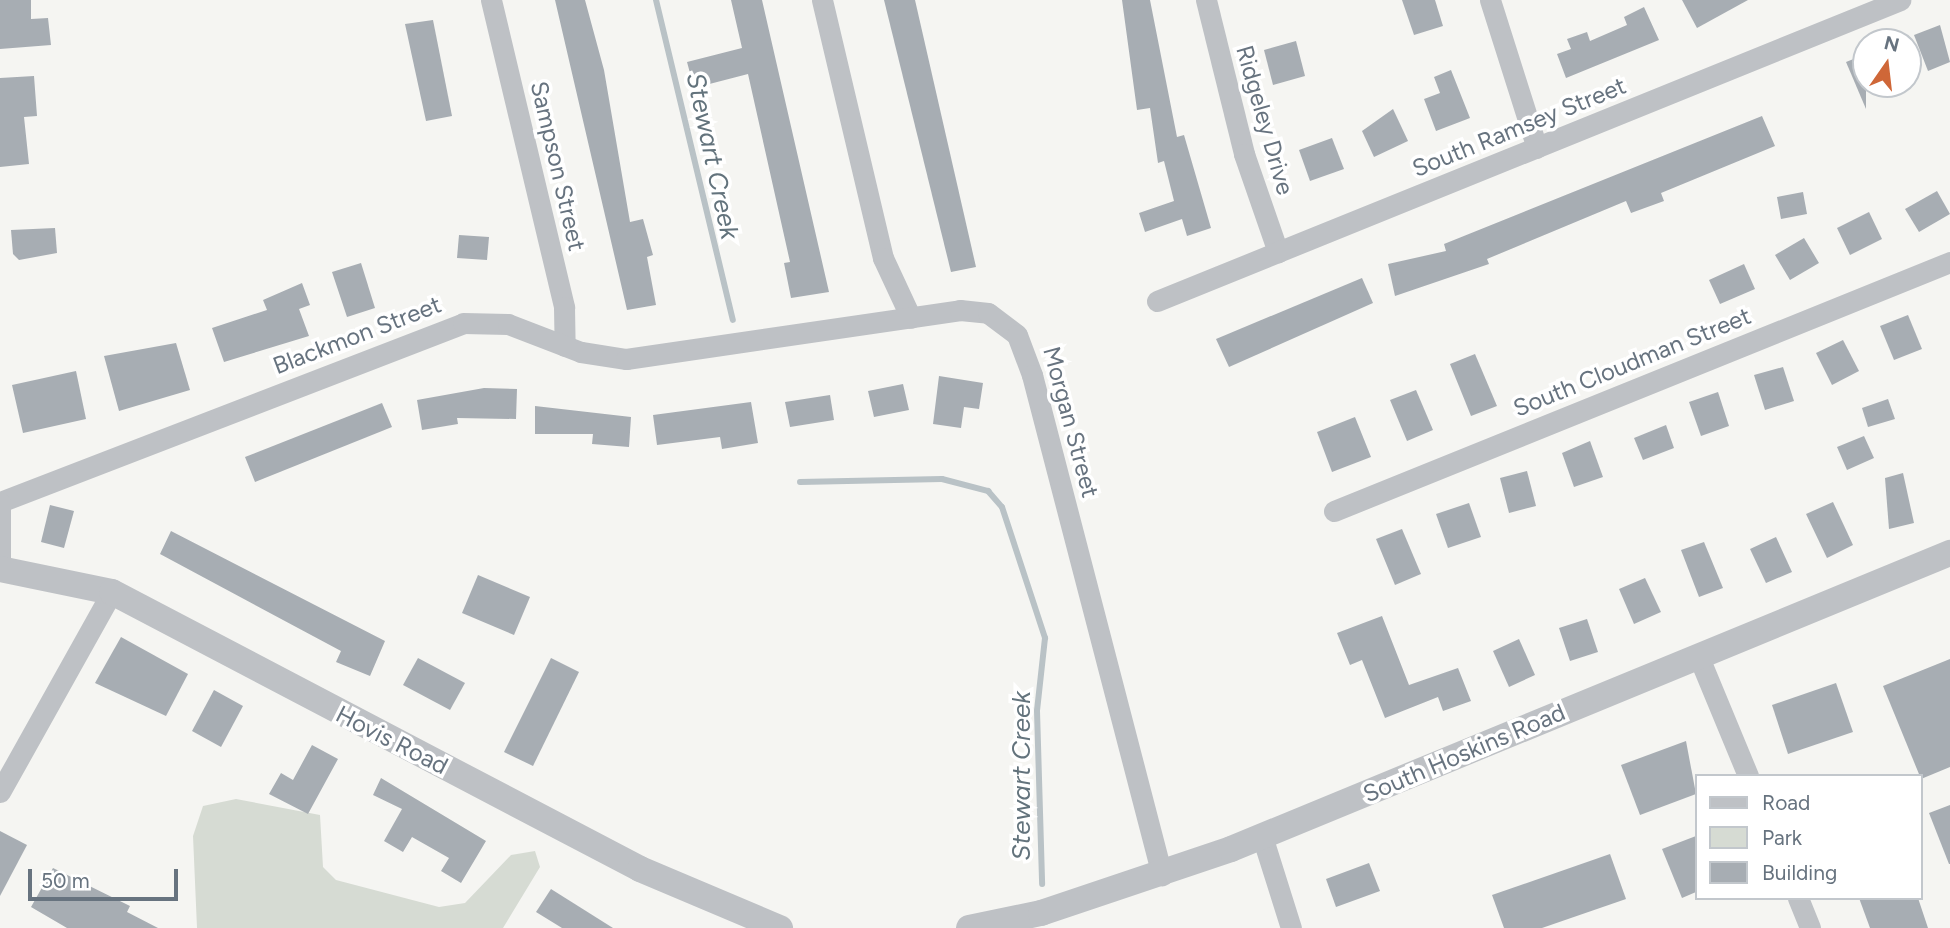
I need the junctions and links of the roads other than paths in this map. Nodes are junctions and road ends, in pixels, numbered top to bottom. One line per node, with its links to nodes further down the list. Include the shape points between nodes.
1 (491, 0): 12 (street, Sampson Street, via 564,307)
2 (822, 0): 11 (street, via 883,258)
3 (1206, 0): 8 (street, Ridgeley Drive, via 1244,154)
4 (1490, 0): 7 (street)
5 (1900, 0): 6 (street, South Ramsey Street)
6 (1867, 6): 7 (street, South Ramsey Street)
7 (1537, 148): 8 (street, South Ramsey Street)
8 (1278, 252): 10 (street, South Ramsey Street)
9 (1950, 262): 14 (street, South Cloudman Street)
10 (1157, 301)
11 (911, 318): 12 (street, Blackmon Street, via 646,357 611,358); 22 (street, Morgan Street, via 979,311 1004,322 1022,343)
12 (565, 346): 13 (street, Blackmon Street, via 508,324 450,326)
13 (0, 502): 16 (street)
14 (1334, 511)
15 (1950, 553): 18 (street, South Hoskins Road)
16 (0, 569): 17 (street, Hovis Road)
17 (111, 592): 20 (street); 24 (street, Hovis Road, via 663,881)
18 (1698, 655): 19 (street); 21 (street, South Hoskins Road)
19 (1747, 774)
20 (0, 792)
21 (1262, 836): 22 (street, South Hoskins Road); 26 (street)
22 (1162, 875): 25 (street, South Hoskins Road)
23 (1799, 900): 27 (street)
24 (780, 928)
25 (969, 928)
26 (1291, 928)
27 (1810, 928)

